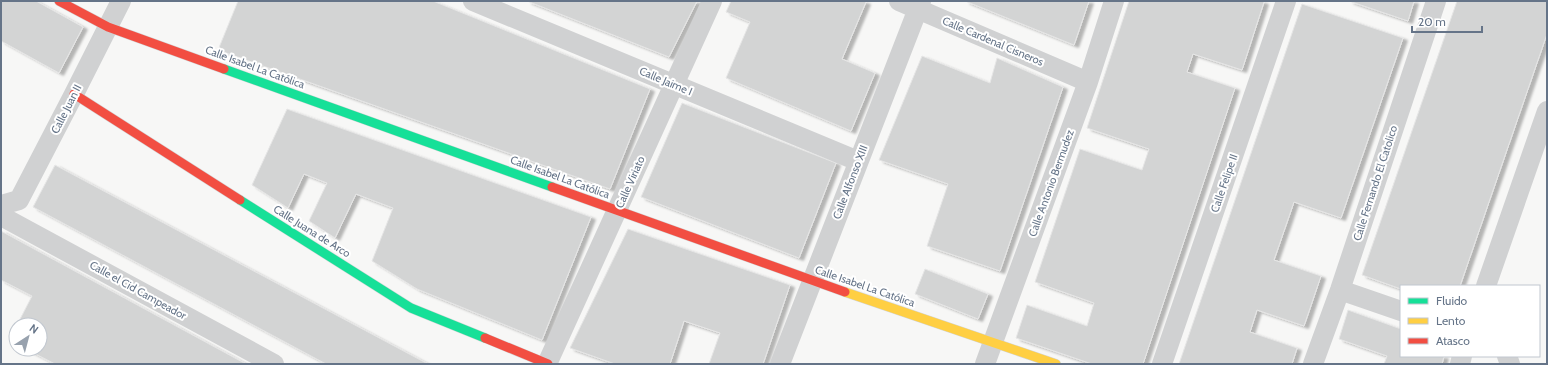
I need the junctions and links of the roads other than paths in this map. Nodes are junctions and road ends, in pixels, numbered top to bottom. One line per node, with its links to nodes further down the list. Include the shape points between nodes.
1 (60, 1): 10 (street, Calle Isabel La Católica)
2 (121, 1): 10 (street, Calle Juan II)
3 (473, 1): 12 (street, Calle Jaime I)
4 (712, 1): 12 (street, Calle Viriato)
5 (899, 1): 9 (street, Calle Cardenal Cisneros)
6 (1114, 1): 11 (street, Calle Antonio Bermudez)
7 (1286, 1): 29 (street, Calle Felipe II)
8 (1436, 1): 21 (street, Calle Fernando El Catolico)
9 (919, 5): 11 (street, Calle Cardenal Cisneros); 15 (street, Calle Alfonso XIII)
10 (108, 27): 13 (street, Calle Juan II); 17 (street, Calle Isabel La Católica)
11 (1088, 82): 23 (street, Calle Antonio Bermudez)
12 (674, 85): 15 (street, Calle Jaime I); 17 (street, Calle Viriato)
13 (74, 94): 16 (street, Calle Juan II, via 19,200); 25 (street, Calle Juana de Arco, via 411,308)
14 (1547, 111): 20 (street)
15 (858, 161): 19 (street, Calle Alfonso XIII)
16 (1, 206)
17 (617, 210): 19 (street, Calle Isabel La Católica); 25 (street, Calle Viriato)
18 (1, 216): 24 (street, Calle el Cid Campeador)
19 (812, 281): 23 (street, Calle Isabel La Católica); 26 (street, Calle Alfonso XIII)
20 (1486, 285)
21 (1340, 290): 22 (street); 30 (street, Calle Fernando El Catolico)
22 (1400, 311)
23 (993, 342): 27 (street, Calle Antonio Bermudez); 28 (street, Calle Isabel La Católica)
24 (274, 364)
25 (548, 364)
26 (780, 364)
27 (985, 364)
28 (1056, 364)
29 (1162, 364)
30 (1313, 364)

